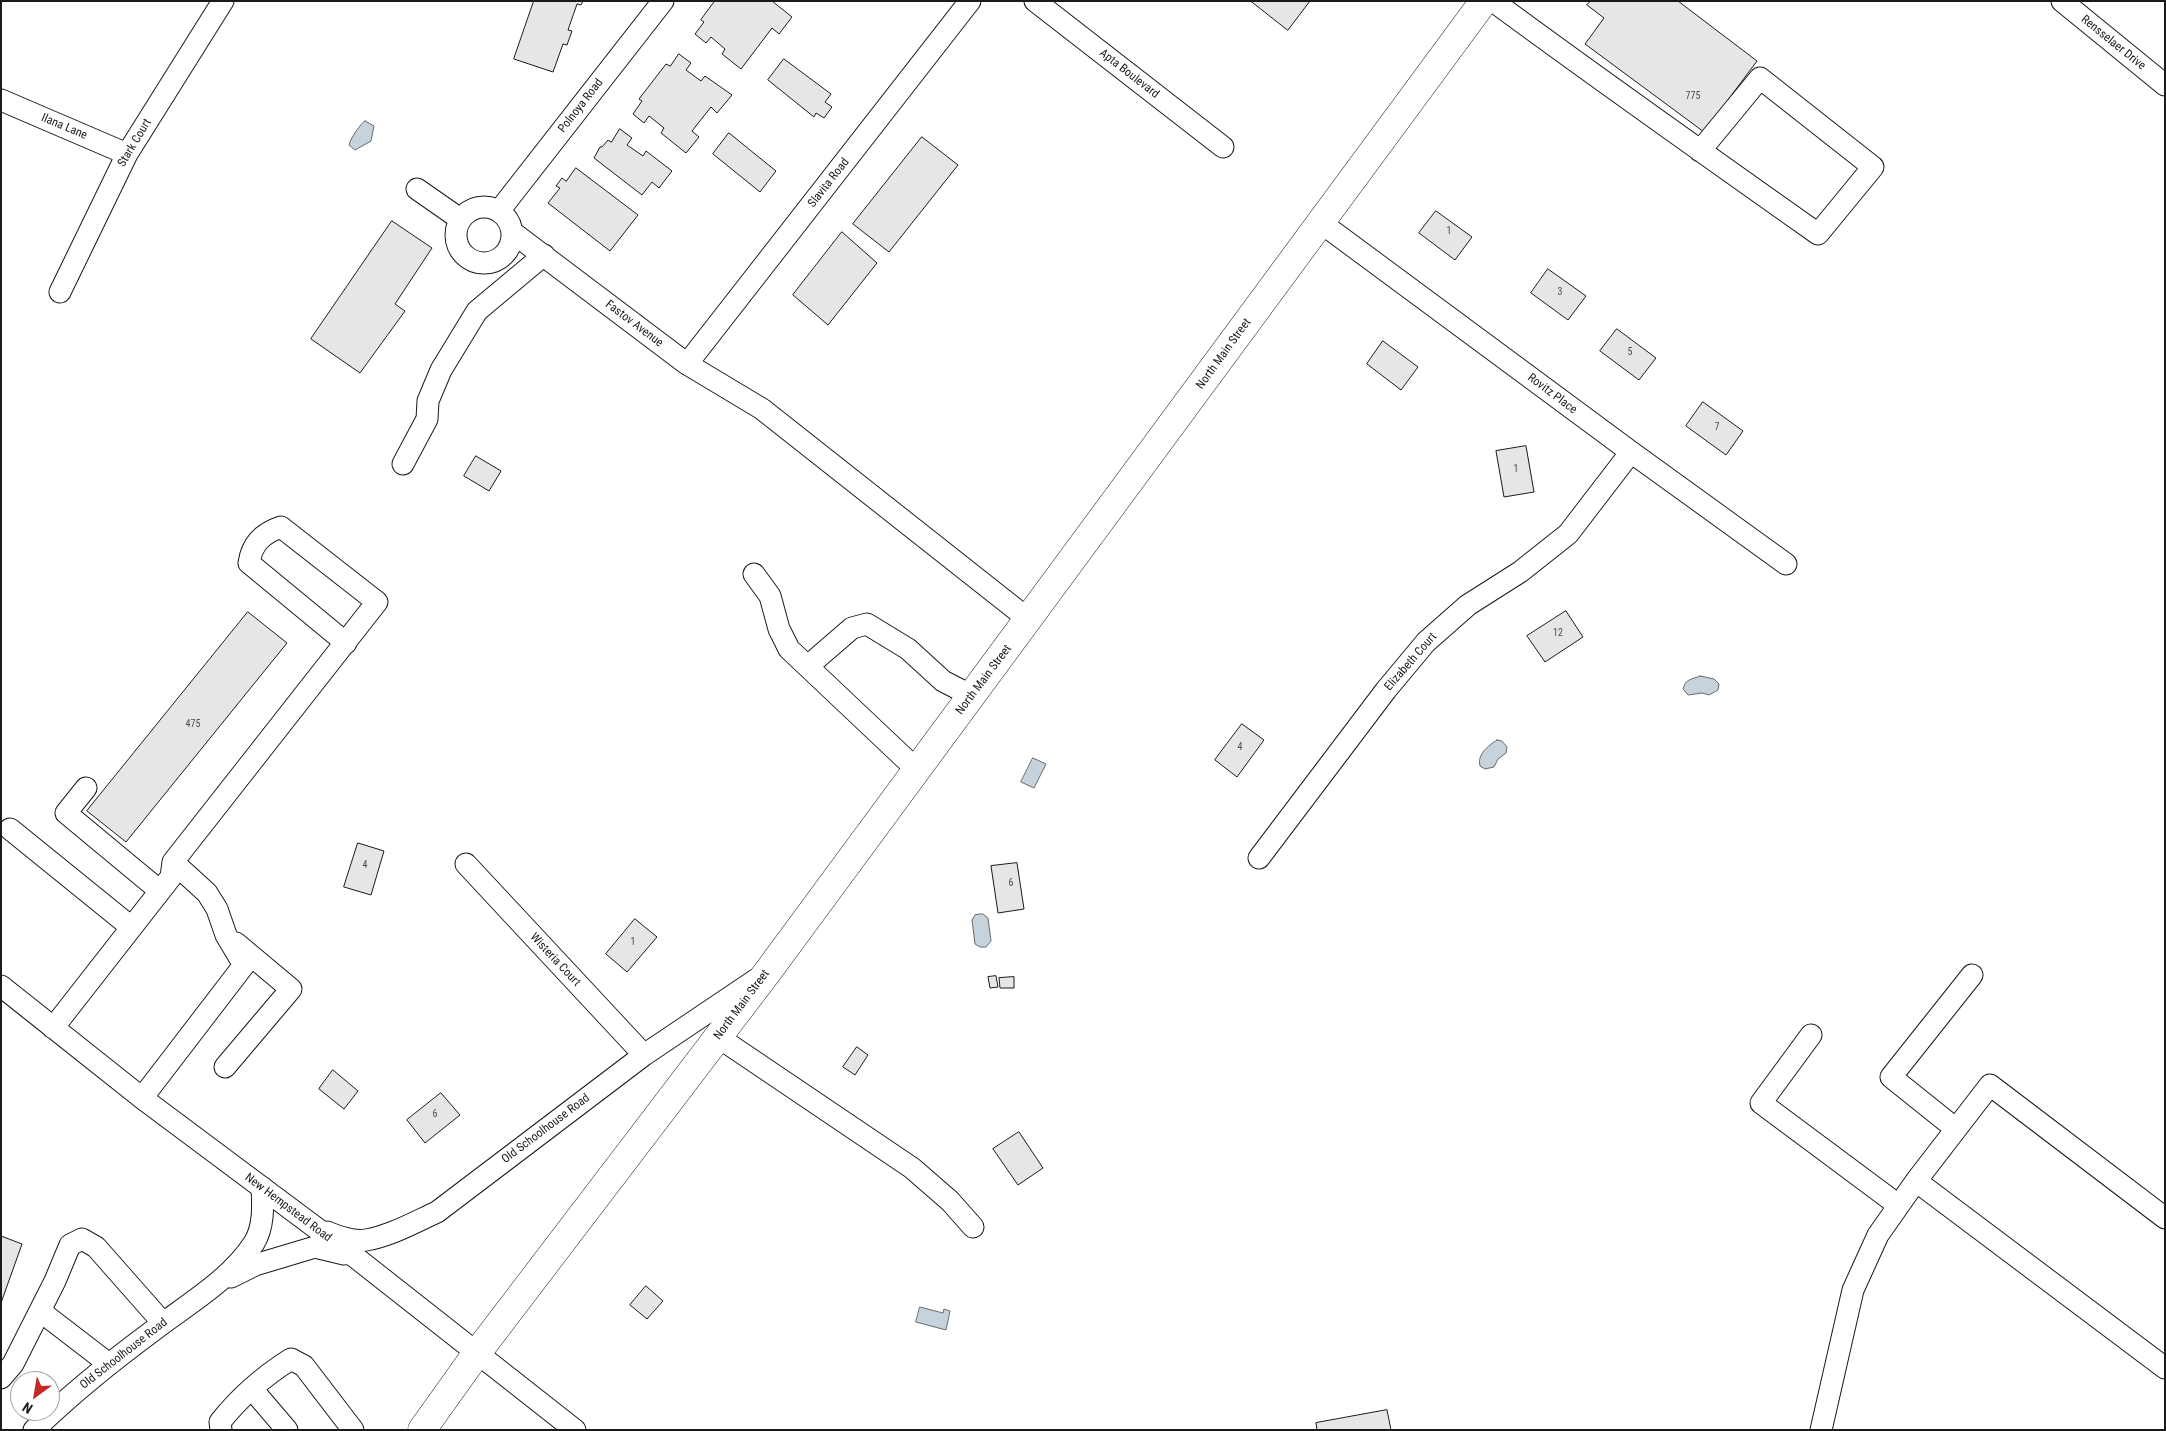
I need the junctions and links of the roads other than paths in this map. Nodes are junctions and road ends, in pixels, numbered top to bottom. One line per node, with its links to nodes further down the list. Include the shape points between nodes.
1 (224, 1): 12 (street, Stark Court)
2 (663, 1): 14 (street, Polnoya Road)
3 (970, 1): 20 (street, Slavita Road)
4 (1035, 1): 10 (street, Apta Boulevard)
5 (1484, 1): 16 (main road, North Main Street)
6 (1493, 1): 11 (street)
7 (2062, 1): 8 (street, Rensselaer Drive)
8 (2165, 86)
9 (1, 100): 12 (street, Ilana Lane)
10 (1224, 147)
11 (1700, 151): 11 (street, via 1818,234 1873,166 1760,78)
12 (126, 154): 19 (street, Stark Court)
13 (417, 189): 15 (street)
14 (498, 211): 15 (street, via 482,207); 17 (street)
15 (460, 219): 17 (street, via 456,237 458,246 472,260 481,263 500,258 511,242)
16 (1320, 222): 21 (street, Rovitz Place); 25 (main road, North Main Street)
17 (512, 232): 18 (street, Fastov Avenue)
18 (544, 255): 20 (street, Fastov Avenue); 22 (street, via 477,311 441,370 428,401 427,419)
19 (60, 292)
20 (687, 364): 25 (street, Fastov Avenue, via 762,409)
21 (1632, 452): 23 (street, Rovitz Place); 32 (street, Elizabeth Court, via 1568,534 1520,572 1468,605 1426,642)
22 (403, 464)
23 (1786, 564)
24 (754, 574): 27 (street, via 770,596 779,629 789,648)
25 (1028, 619): 28 (main road, North Main Street)
26 (346, 643): 26 (street, via 249,563 251,553 266,532 281,527 377,602); 33 (street)
27 (808, 666): 28 (street, via 852,628 867,624 908,649 943,681); 29 (street)
28 (972, 696): 29 (main road, North Main Street)
29 (917, 770): 38 (main road, North Main Street)
30 (86, 788): 35 (street, via 66,813)
31 (10, 829): 36 (street)
32 (1259, 858)
33 (173, 862): 35 (street, via 171,877); 37 (street, via 207,893 217,909)
34 (466, 864): 44 (street, Wisteria Court)
35 (160, 891): 36 (street)
36 (131, 927): 41 (street)
37 (226, 935): 45 (street, via 291,989); 46 (street, via 244,965)
38 (766, 974): 43 (main road, North Main Street); 44 (street, Old Schoolhouse Road)
39 (1972, 975): 47 (street, via 1891,1077)
40 (1, 986): 41 (street, New Hempstead Road)
41 (53, 1028): 46 (street, New Hempstead Road)
42 (1811, 1035): 50 (street, via 1761,1102)
43 (718, 1037): 53 (street, via 912,1168); 58 (main road, North Main Street)
44 (644, 1055): 52 (street, Old Schoolhouse Road, via 437,1212 365,1240 342,1238)
45 (225, 1067)
46 (142, 1098): 49 (street, New Hempstead Road)
47 (1956, 1128): 48 (street); 51 (street, via 1990,1086)
48 (1916, 1181): 50 (street); 60 (street)
49 (262, 1187): 52 (street, New Hempstead Road); 55 (street, Old Schoolhouse Road, via 263,1213 255,1241)
50 (1898, 1205): 69 (street, via 1878,1235 1853,1290)
51 (2165, 1218)
52 (313, 1227): 54 (street, New Hempstead Road)
53 (973, 1227)
54 (354, 1257): 55 (street, Old Schoolhouse Road, via 315,1247 254,1265); 58 (street, New Hempstead Road)
55 (217, 1283): 57 (street, Old Schoolhouse Road)
56 (40, 1311): 57 (street, via 70,1246 82,1239 96,1248); 59 (street); 61 (street)
57 (163, 1323): 59 (street, Old Schoolhouse Road)
58 (477, 1353): 67 (main road, North Main Street); 68 (street, New Hempstead Road)
59 (109, 1364): 63 (street, Old Schoolhouse Road)
60 (2165, 1368)
61 (7, 1371)
62 (252, 1389): 64 (street, via 220,1422); 65 (street); 66 (street, via 291,1359 304,1366)
63 (34, 1430)
64 (221, 1430)
65 (287, 1430)
66 (354, 1430)
67 (422, 1430)
68 (575, 1430)
69 (1821, 1430)

